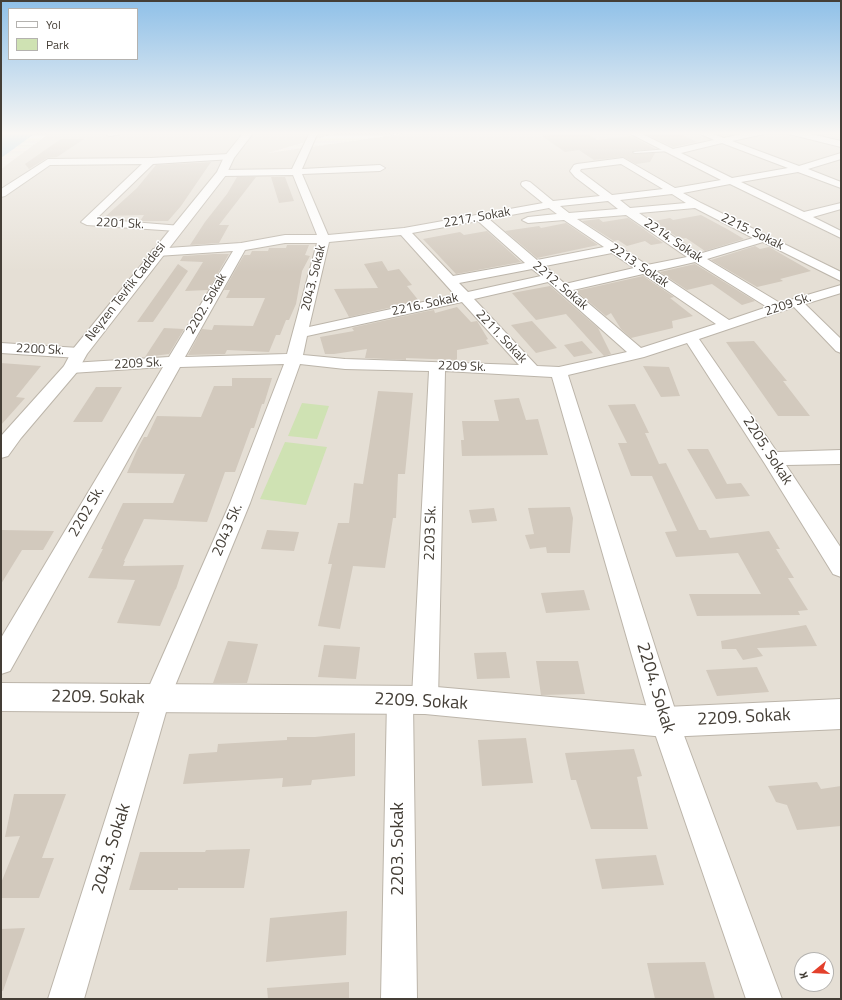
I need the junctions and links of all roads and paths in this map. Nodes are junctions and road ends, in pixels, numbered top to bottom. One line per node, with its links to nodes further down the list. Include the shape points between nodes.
1 (24, 179): 14 (street)
2 (132, 179): 23 (street, 2201 Sk., via 87,222)
3 (217, 179): 23 (street, Neyzen Tevfik Caddesi)
4 (299, 179): 27 (street, 2043. Sokak)
5 (585, 179): 15 (street, 2214. Sokak)
6 (654, 179): 13 (street, 2215. Sokak)
7 (725, 179): 10 (street)
8 (744, 179): 10 (street, 2217. Sokak)
9 (825, 179): 12 (street)
10 (730, 181): 13 (street, 2217. Sokak); 20 (street)
11 (526, 184): 16 (street, 2213. Sokak)
12 (841, 185)
13 (675, 191): 15 (street, 2217. Sokak); 17 (street, 2215. Sokak)
14 (1, 194)
15 (612, 198): 16 (street, 2217. Sokak); 19 (street, 2214. Sokak)
16 (552, 204): 21 (street, 2213. Sokak); 22 (street, 2217. Sokak)
17 (696, 205): 19 (street); 26 (street, 2215. Sokak)
18 (841, 206): 20 (street)
19 (628, 211): 21 (street); 31 (street, 2214. Sokak)
20 (803, 216): 25 (street)
21 (567, 217): 22 (street); 29 (street, 2213. Sokak)
22 (484, 221): 24 (street); 32 (street, 2212. Sokak)
23 (177, 228): 30 (street, Neyzen Tevfik Caddesi)
24 (404, 231): 27 (street); 36 (street, 2211. Sokak)
25 (841, 235)
26 (765, 238): 31 (street); 34 (street, 2215. Sokak)
27 (324, 239): 28 (street, via 285,239); 43 (street, 2043. Sokak)
28 (241, 247): 30 (street); 50 (street, 2202. Sokak)
29 (614, 249): 32 (street); 33 (street, 2213. Sokak)
30 (157, 252): 47 (street, Neyzen Tevfik Caddesi)
31 (697, 258): 33 (street); 41 (street, 2214. Sokak)
32 (534, 264): 35 (street, 2212. Sokak); 36 (street)
33 (642, 269): 37 (street); 42 (street, 2213. Sokak)
34 (841, 277)
35 (550, 278): 37 (street, 2212. Sokak); 39 (street, 2216. Sokak)
36 (450, 281): 39 (street, 2211. Sokak)
37 (563, 288): 48 (street, 2212. Sokak)
38 (841, 289): 40 (street, 2209 Sk.)
39 (464, 297): 43 (street, 2216. Sokak); 53 (street, 2211. Sokak)
40 (796, 302): 41 (street, 2209 Sk.); 46 (street)
41 (779, 308): 42 (street, 2209 Sk.)
42 (727, 325): 44 (street, 2209 Sk.)
43 (301, 333): 49 (street, 2043. Sokak)
44 (690, 337): 48 (street, 2209 Sk.); 58 (street, 2205. Sokak)
45 (1, 348): 47 (street, 2200 Sk.)
46 (841, 348)
47 (79, 352): 52 (street, Neyzen Tevfik Caddesi)
48 (639, 354): 54 (street, 2209 Sk.)
49 (294, 359): 50 (street, 2209 Sk.); 51 (street, 2209 Sk., via 345,364); 62 (street, 2043 Sk., via 240,503)
50 (173, 362): 52 (street, 2209 Sk.); 60 (street, 2202 Sk.)
51 (437, 366): 53 (street, 2209 Sk.); 63 (street, 2203 Sk.)
52 (71, 368): 55 (street, Neyzen Tevfik Caddesi)
53 (534, 371): 54 (street, 2209 Sk.)
54 (559, 372): 65 (street, 2204. Sokak)
55 (7, 433): 56 (street, Neyzen Tevfik Caddesi)
56 (1, 451)
57 (841, 457): 58 (street)
58 (772, 459): 59 (street, 2205. Sokak)
59 (841, 567)
60 (1, 662)
61 (1, 697): 62 (street, 2209. Sokak)
62 (157, 698): 63 (street, 2209. Sokak); 66 (street, 2043. Sokak)
63 (412, 700): 65 (street, 2209. Sokak); 67 (street, 2203. Sokak)
64 (841, 714): 65 (street, 2209. Sokak)
65 (665, 722): 68 (street, 2204. Sokak)
66 (66, 999)
67 (399, 999)
68 (764, 999)

